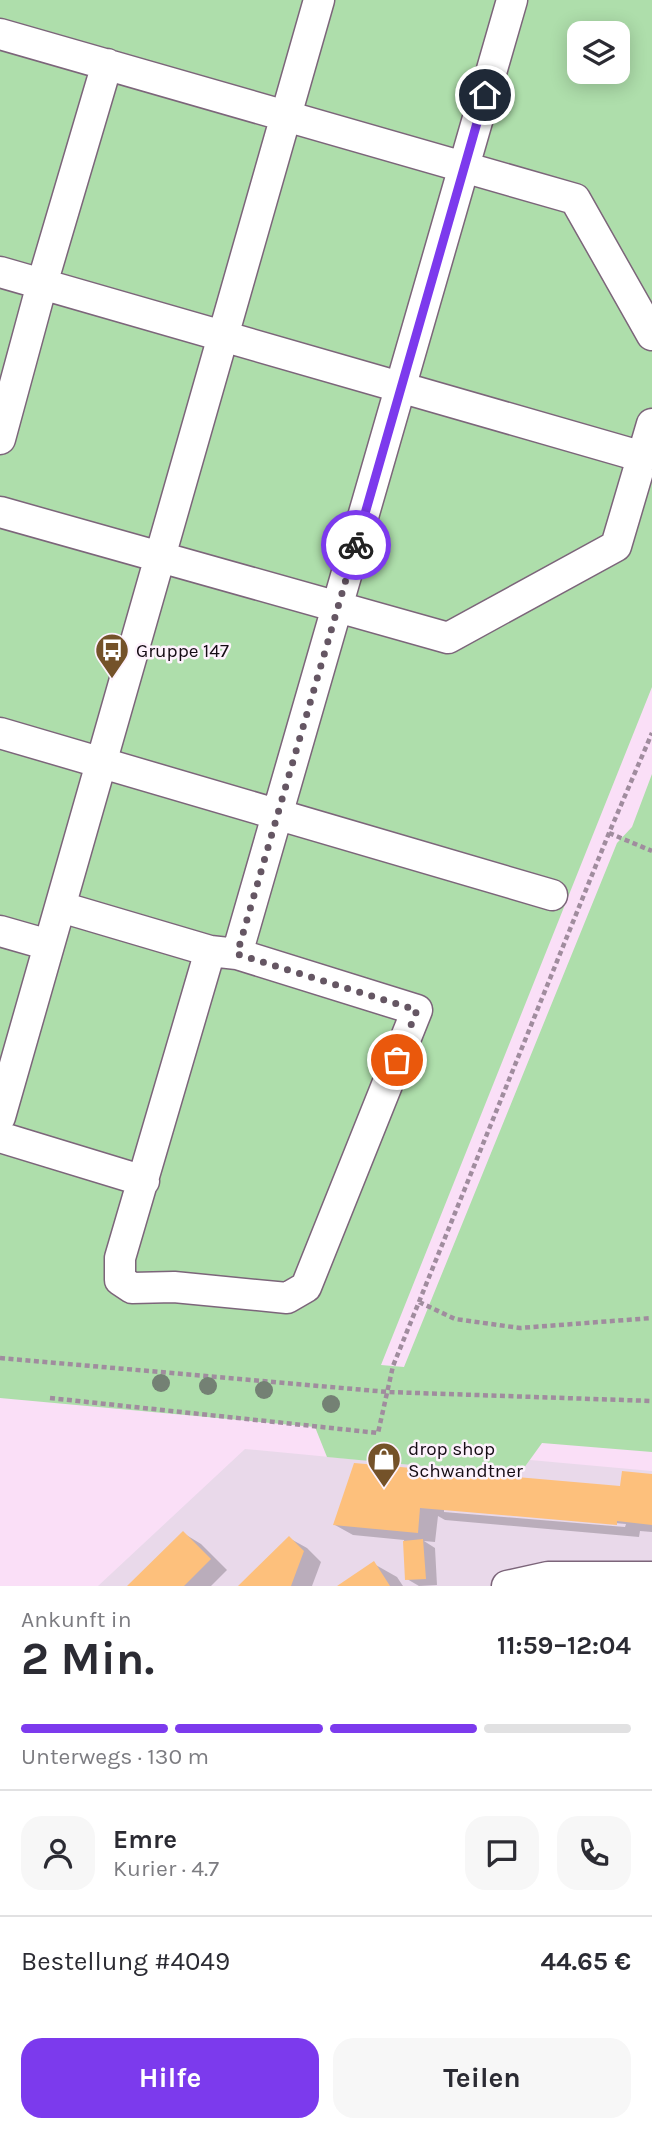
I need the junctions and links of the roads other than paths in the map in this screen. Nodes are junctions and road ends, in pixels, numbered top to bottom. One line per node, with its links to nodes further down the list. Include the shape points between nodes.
1 (319, 0): 5 (street)
2 (513, 0): 6 (street)
3 (0, 34): 4 (street)
4 (107, 64): 5 (street); 8 (street)
5 (285, 115): 6 (street); 10 (street)
6 (464, 167): 9 (street, via 575,199); 11 (street)
7 (0, 272): 8 (street)
8 (42, 284): 10 (street); 13 (street)
9 (652, 335)
10 (224, 336): 11 (street); 16 (street)
11 (401, 387): 14 (street); 17 (street)
12 (652, 424): 14 (street)
13 (0, 439)
14 (643, 457): 17 (street, via 616,545 448,638)
15 (0, 512): 16 (street)
16 (161, 558): 17 (street); 19 (street)
17 (338, 607): 20 (street)
18 (0, 733): 19 (street)
19 (103, 761): 20 (street); 22 (street)
20 (279, 814): 21 (street); 25 (street)
21 (552, 895)
22 (61, 907): 24 (street); 25 (street)
23 (0, 931): 24 (street)
24 (50, 945): 26 (street)
25 (224, 952): 28 (street); 28 (street, via 417,1010 306,1287 287,1298 174,1287 132,1288 120,1280 120,1258)
26 (0, 1117)
27 (0, 1134): 28 (street)
28 (144, 1181)
29 (652, 1577): 30 (street, via 548,1577)
30 (507, 1586)

